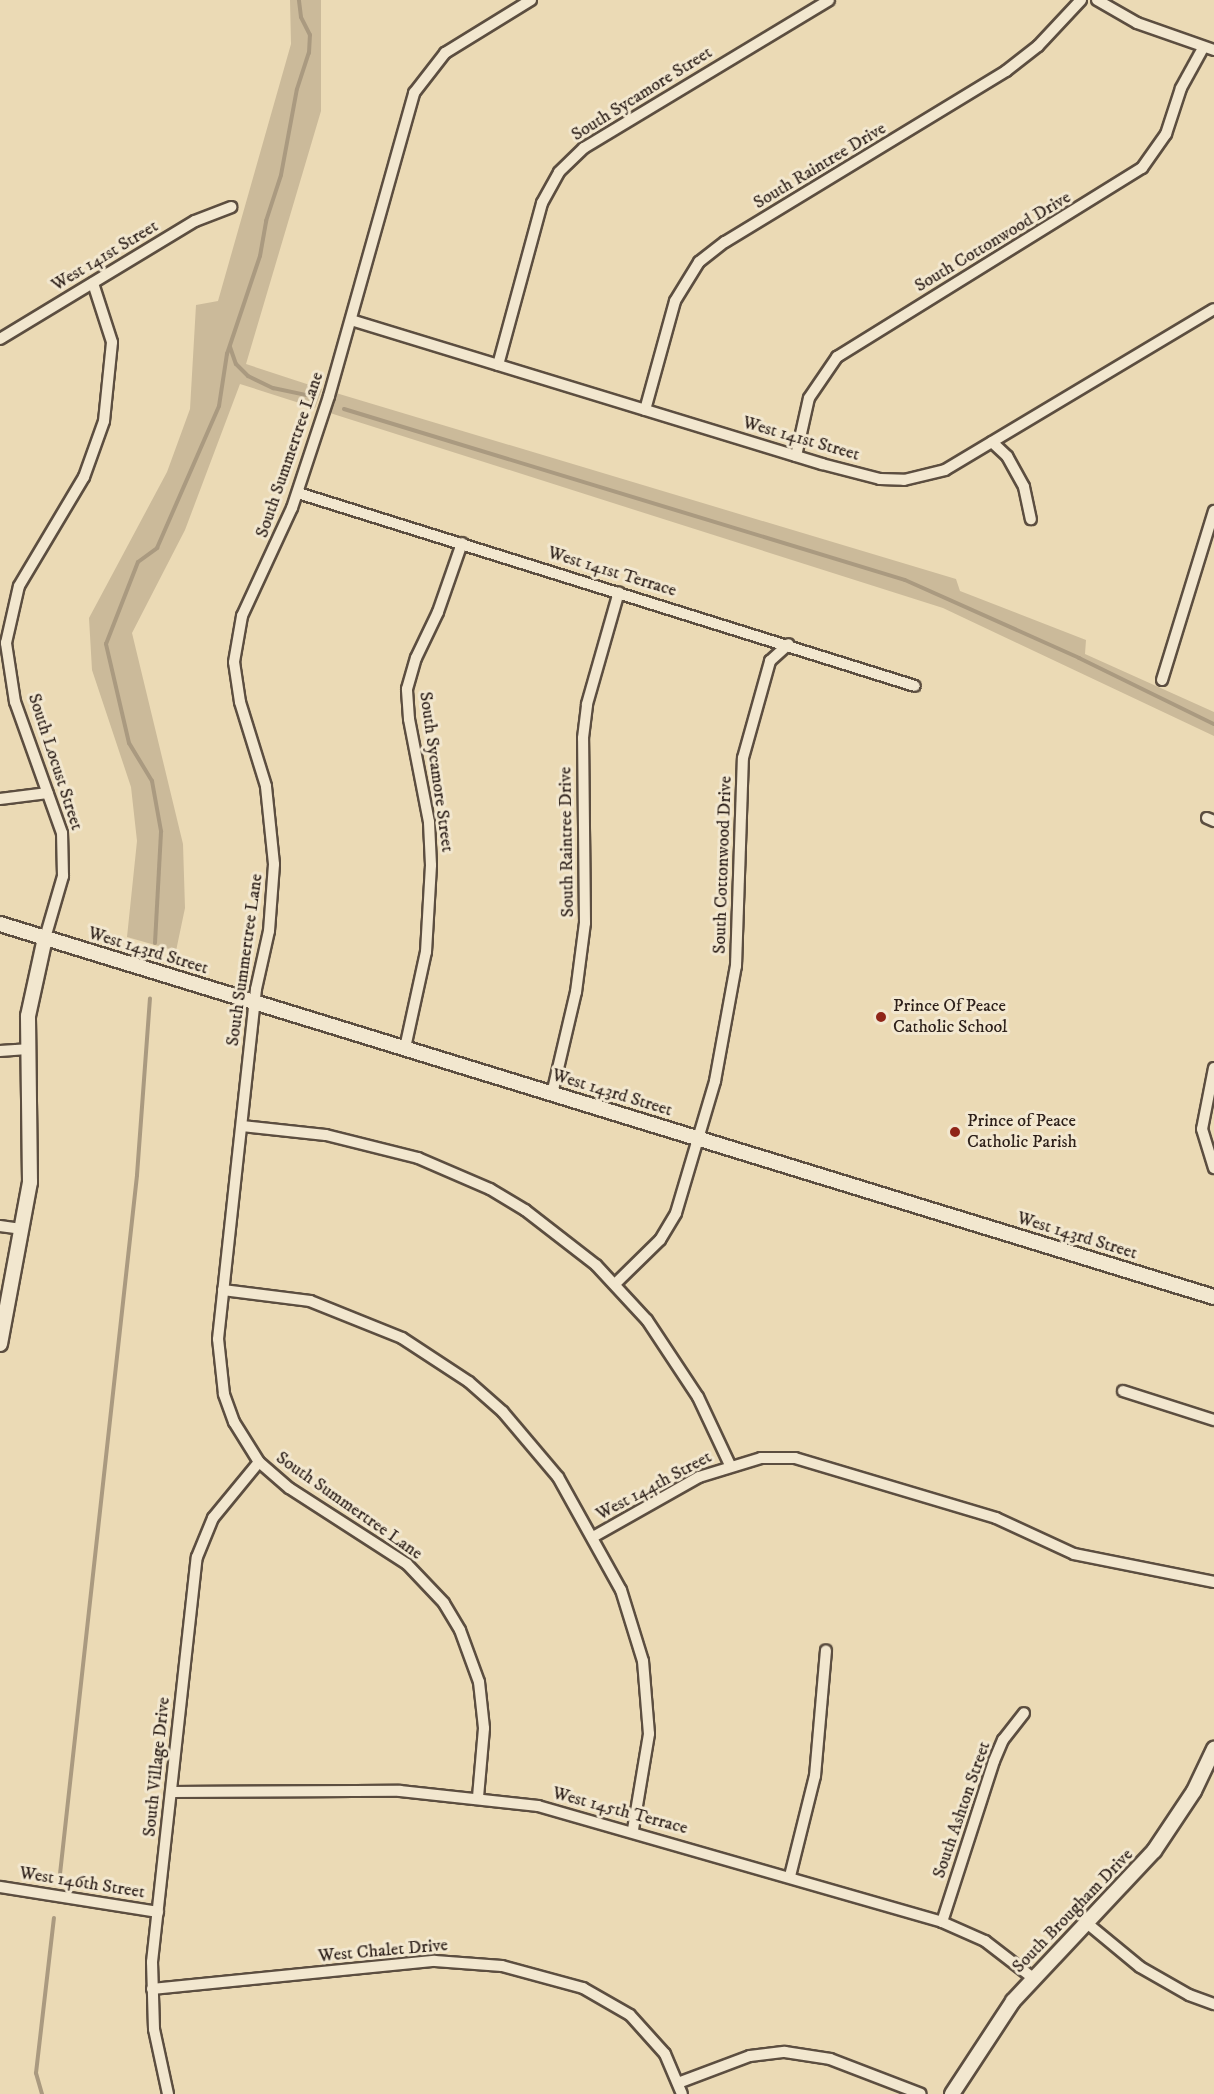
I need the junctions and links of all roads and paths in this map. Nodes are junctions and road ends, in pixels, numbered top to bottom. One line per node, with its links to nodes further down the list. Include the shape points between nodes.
1 (531, 0): 9 (street, South Summertree Lane, via 445,53 414,93)
2 (829, 0): 11 (street, South Sycamore Street, via 609,132 564,165 542,203)
3 (1081, 0): 12 (street, South Raintree Drive, via 1038,46 1006,71 725,242 699,262 675,301)
4 (1097, 0): 5 (street, via 1137,23)
5 (1208, 49): 14 (street, South Cottonwood Drive, via 1181,88 1161,144 1142,168 847,349 829,366 812,391)
6 (231, 207): 7 (street, West 141st Street, via 195,221)
7 (93, 283): 10 (street, West 141st Street); 20 (street, South Locust Street, via 112,342 104,422 84,477 19,586)
8 (1214, 309): 13 (street, West 141st Street)
9 (351, 320): 11 (street, West 141st Street); 15 (street, South Summertree Lane)
10 (0, 339)
11 (498, 365): 12 (street, West 141st Street)
12 (645, 410): 14 (street, West 141st Street)
13 (992, 442): 14 (street, West 141st Street, via 945,470 904,480 880,479); 17 (street, via 1007,456 1024,487)
14 (796, 456)
15 (298, 493): 18 (street, West 141st Terrace); 28 (street, South Summertree Lane, via 242,616 234,649 236,687 266,786 274,854 273,900)
16 (1214, 511): 22 (street)
17 (1031, 519)
18 (462, 543): 19 (street, West 141st Terrace); 29 (street, South Sycamore Street, via 407,689 431,865 426,952)
19 (619, 592): 21 (street, West 141st Terrace); 33 (street, South Raintree Drive, via 587,704 582,748 585,923 576,992)
20 (5, 620): 24 (street, South Locust Street, via 9,680)
21 (789, 644): 23 (street, West 141st Terrace); 35 (street, South Cottonwood Drive, via 770,661 743,758 736,966 716,1081)
22 (1162, 680)
23 (915, 686)
24 (48, 793): 25 (street); 27 (street, South Locust Street, via 62,833 65,857)
25 (0, 799)
26 (0, 924): 27 (street, West 143rd Street)
27 (45, 938): 28 (street, West 143rd Street); 30 (street, South Locust Street, via 32,985)
28 (255, 1003): 29 (street, West 143rd Street); 34 (street, South Summertree Lane)
29 (405, 1048): 33 (street, West 143rd Street)
30 (27, 1050): 31 (street); 38 (street, South Locust Street, via 32,1150)
31 (0, 1051)
32 (1214, 1068): 36 (street, via 1202,1129)
33 (552, 1094): 35 (street, West 143rd Street)
34 (242, 1125): 39 (street, via 374,1144 455,1172 533,1216 573,1245); 40 (street, South Summertree Lane)
35 (699, 1139): 39 (street, South Cottonwood Drive, via 666,1231); 41 (street, West 143rd Street)
36 (1214, 1168)
37 (0, 1226): 38 (street)
38 (21, 1229): 42 (street, South Locust Street)
39 (615, 1284): 46 (street, via 674,1357)
40 (223, 1290): 45 (street, South Summertree Lane, via 218,1339 224,1394 234,1422); 47 (street, West 144th Street, via 310,1301 365,1321 438,1359 477,1389 530,1441 558,1477)
41 (1214, 1297)
42 (0, 1344)
43 (1123, 1391): 44 (street)
44 (1214, 1420)
45 (258, 1462): 52 (street, South Village Drive, via 213,1518 197,1557); 53 (street, South Summertree Lane, via 288,1488 407,1564 444,1603 473,1659 481,1693 484,1728)
46 (730, 1465): 47 (street, West 144th Street, via 699,1477); 48 (street, West 144th Street, via 772,1457 815,1462 996,1518 1074,1554)
47 (593, 1537): 54 (street, via 634,1625 648,1697 646,1769)
48 (1214, 1582)
49 (826, 1650): 55 (street, via 815,1776)
50 (1024, 1713): 58 (street, South Ashton Street, via 1003,1740 994,1761)
51 (1212, 1756): 59 (street, South Brougham Drive, via 1154,1851)
52 (171, 1792): 53 (street, West 145th Terrace, via 400,1791); 57 (street, South Village Drive)
53 (478, 1797): 54 (street, West 145th Terrace, via 538,1806)
54 (633, 1830): 55 (street, West 145th Terrace)
55 (790, 1876): 58 (street, West 145th Terrace)
56 (0, 1887): 57 (street, West 146th Street)
57 (158, 1912): 61 (street, South Village Drive)
58 (942, 1922): 60 (street, West 145th Terrace, via 985,1941)
59 (1088, 1924): 60 (street, South Brougham Drive); 62 (street, via 1140,1967 1189,1995)
60 (1033, 1978): 66 (street, South Brougham Drive, via 979,2047)
61 (152, 1989): 63 (street, West Chalet Drive, via 435,1961 502,1966 583,1988 630,2015 658,2043); 64 (street, South Village Drive, via 156,2047)
62 (1214, 2004)
63 (680, 2089): 65 (street, via 750,2056 785,2052 830,2059)
64 (168, 2094)
65 (921, 2094)
66 (952, 2094)

